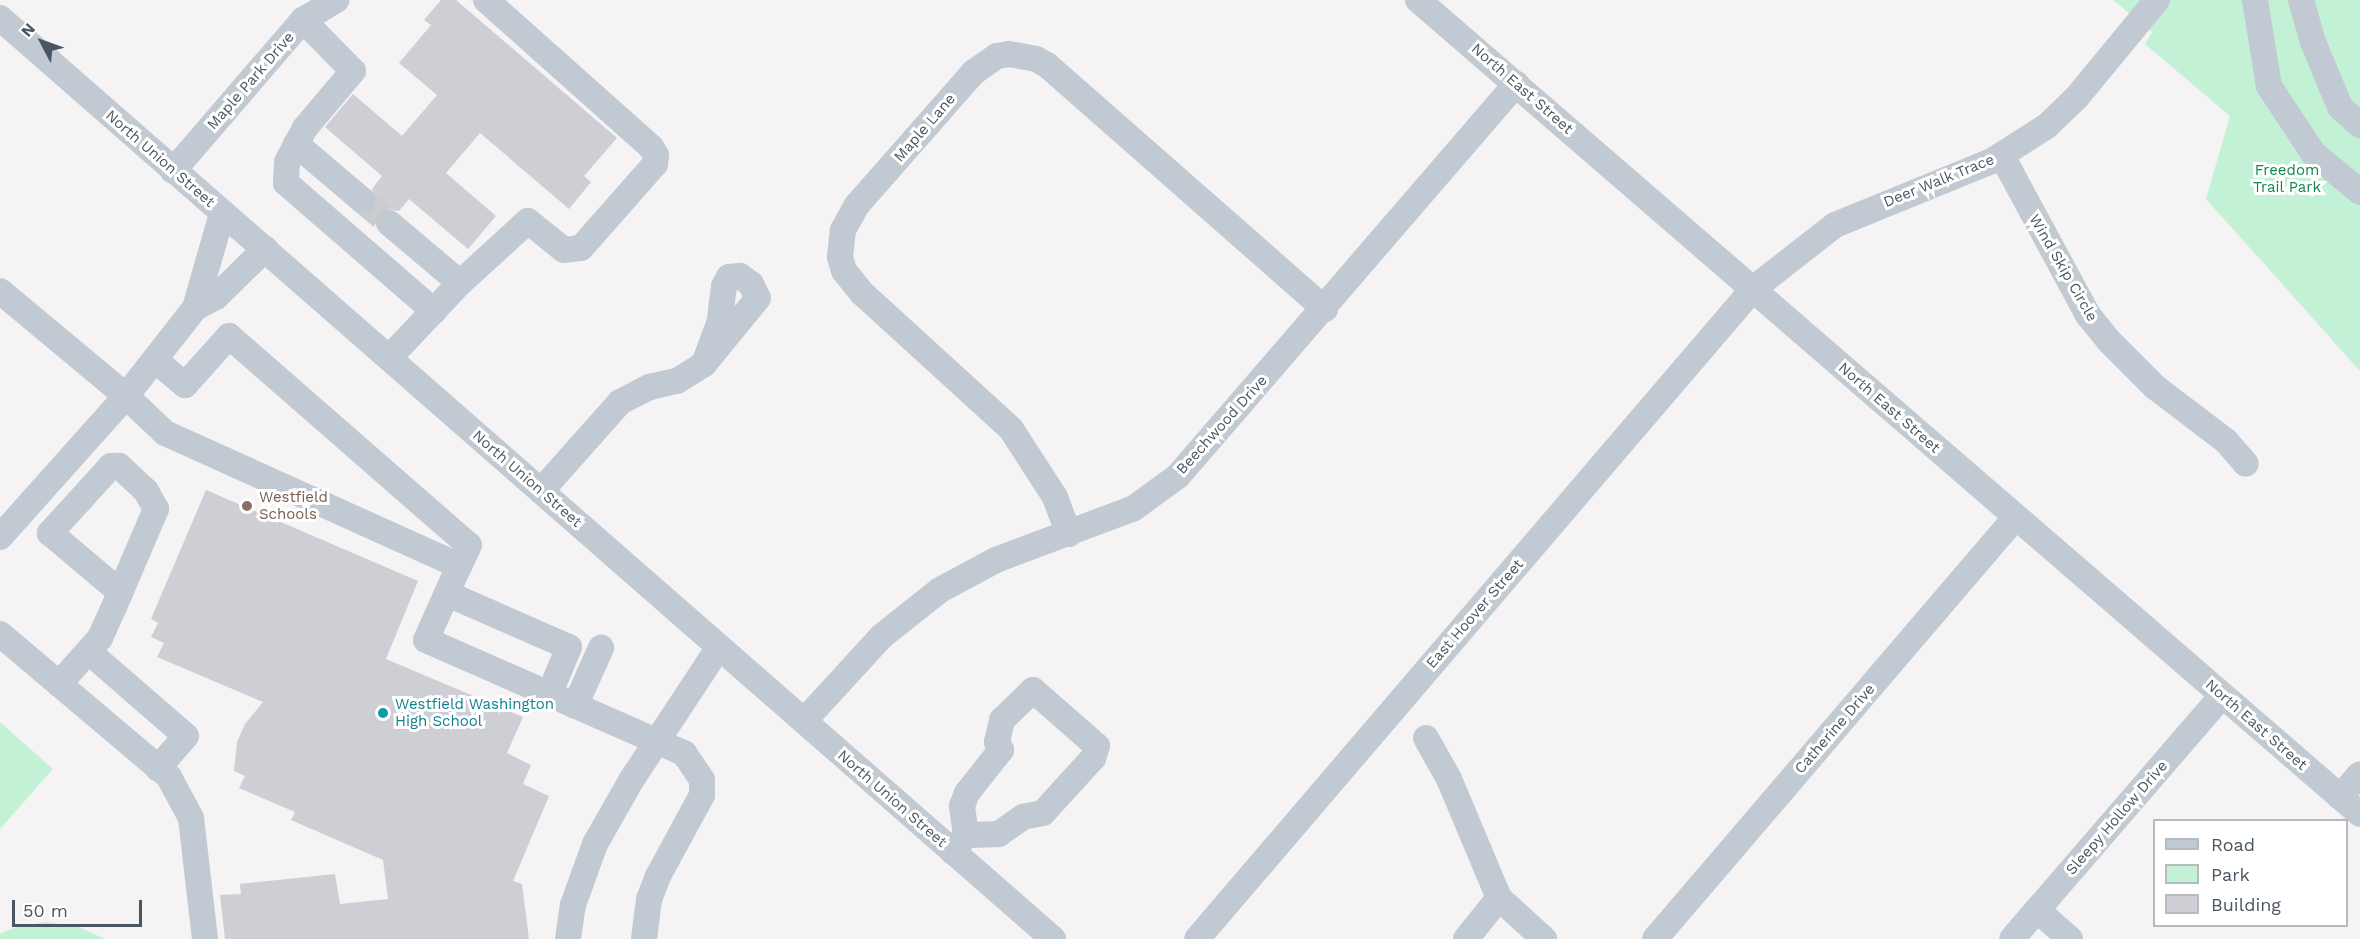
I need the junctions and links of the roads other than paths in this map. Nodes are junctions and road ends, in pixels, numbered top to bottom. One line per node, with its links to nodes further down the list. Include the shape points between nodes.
1 (336, 0): 7 (street, Maple Park Drive)
2 (486, 0): 19 (street, via 656,155 655,164 581,248 564,250 528,221)
3 (1418, 0): 9 (street, North East Street)
4 (2157, 0): 12 (street, Deer Walk Trace, via 2055,119)
5 (2255, 0): 14 (street, via 2270,86 2313,153)
6 (2301, 0): 10 (street, via 2313,42 2340,107)
7 (303, 20): 11 (street, via 353,72); 13 (street, Maple Park Drive)
8 (2, 24): 13 (street, North Union Street)
9 (1516, 84): 20 (street, North East Street); 23 (street, Beechwood Drive)
10 (2360, 125)
11 (296, 144): 15 (street); 24 (street, via 287,162 286,183)
12 (2002, 156): 20 (street, Deer Walk Trace, via 1835,225); 29 (street, Wind Skip Circle, via 2078,297 2109,341 2147,380 2226,441)
13 (173, 171): 16 (street, North Union Street)
14 (2360, 192)
15 (362, 200)
16 (222, 213): 18 (street, North Union Street); 22 (street)
17 (389, 223): 19 (street)
18 (265, 249): 22 (street, via 216,297); 25 (street, North Union Street)
19 (460, 283): 24 (street)
20 (1753, 289): 32 (street, North East Street); 61 (street, East Hoover Street)
21 (0, 291): 28 (street)
22 (195, 308): 26 (street)
23 (1325, 309): 34 (street, Beechwood Drive, via 1178,476 1134,508); 34 (street, Maple Lane, via 1047,65 1009,54 997,56 974,72 857,205 843,230 840,257 844,271 862,293 1011,429 1054,497)
24 (434, 311): 25 (street)
25 (389, 358): 30 (street, North Union Street)
26 (154, 360): 28 (street); 36 (street, via 185,385 229,336 469,545)
27 (704, 364): 30 (street, via 677,381 650,387 620,402)
28 (126, 396): 31 (street); 36 (street, via 165,433)
29 (2246, 464)
30 (541, 491): 40 (street, North Union Street)
31 (23, 512): 33 (street); 35 (street)
32 (2015, 518): 45 (street, North East Street); 64 (street, Catherine Drive)
33 (50, 533): 37 (street); 37 (street, via 111,466 119,466 146,491 156,509)
34 (1069, 534): 47 (street, Beechwood Drive, via 996,560 940,590 882,636)
35 (0, 537)
36 (459, 566): 38 (street)
37 (120, 592): 42 (street)
38 (448, 594): 44 (street, via 568,647); 44 (street, via 426,640)
39 (0, 634): 43 (street)
40 (719, 647): 47 (street, North Union Street); 49 (street)
41 (601, 648): 46 (street)
42 (89, 652): 43 (street); 50 (street, via 186,736)
43 (59, 684): 50 (street)
44 (549, 695): 46 (street)
45 (2222, 696): 52 (street, North East Street); 56 (street, Sleepy Hollow Drive)
46 (575, 706): 49 (street)
47 (804, 721): 54 (street, North Union Street)
48 (1426, 738): 55 (street, via 1449,779)
49 (656, 742): 58 (street, via 595,844 573,905); 59 (street, via 684,753 696,766 702,780 702,795 658,876 649,899)
50 (158, 768): 57 (street, via 169,777 191,819)
51 (2360, 774): 52 (street)
52 (2340, 797): 53 (street, North East Street)
53 (2360, 814)
54 (960, 844): 54 (street, via 962,806 1001,750 998,736 1002,720 1033,690 1097,746 1093,758 1043,813 1023,817 999,834); 60 (street, North Union Street)
55 (1499, 898): 62 (street); 63 (street)
56 (2037, 910): 65 (street, Sleepy Hollow Drive); 66 (street)
57 (205, 939)
58 (568, 939)
59 (644, 939)
60 (1053, 939)
61 (1197, 939)
62 (1466, 939)
63 (1544, 939)
64 (1655, 939)
65 (2012, 939)
66 (2070, 939)

